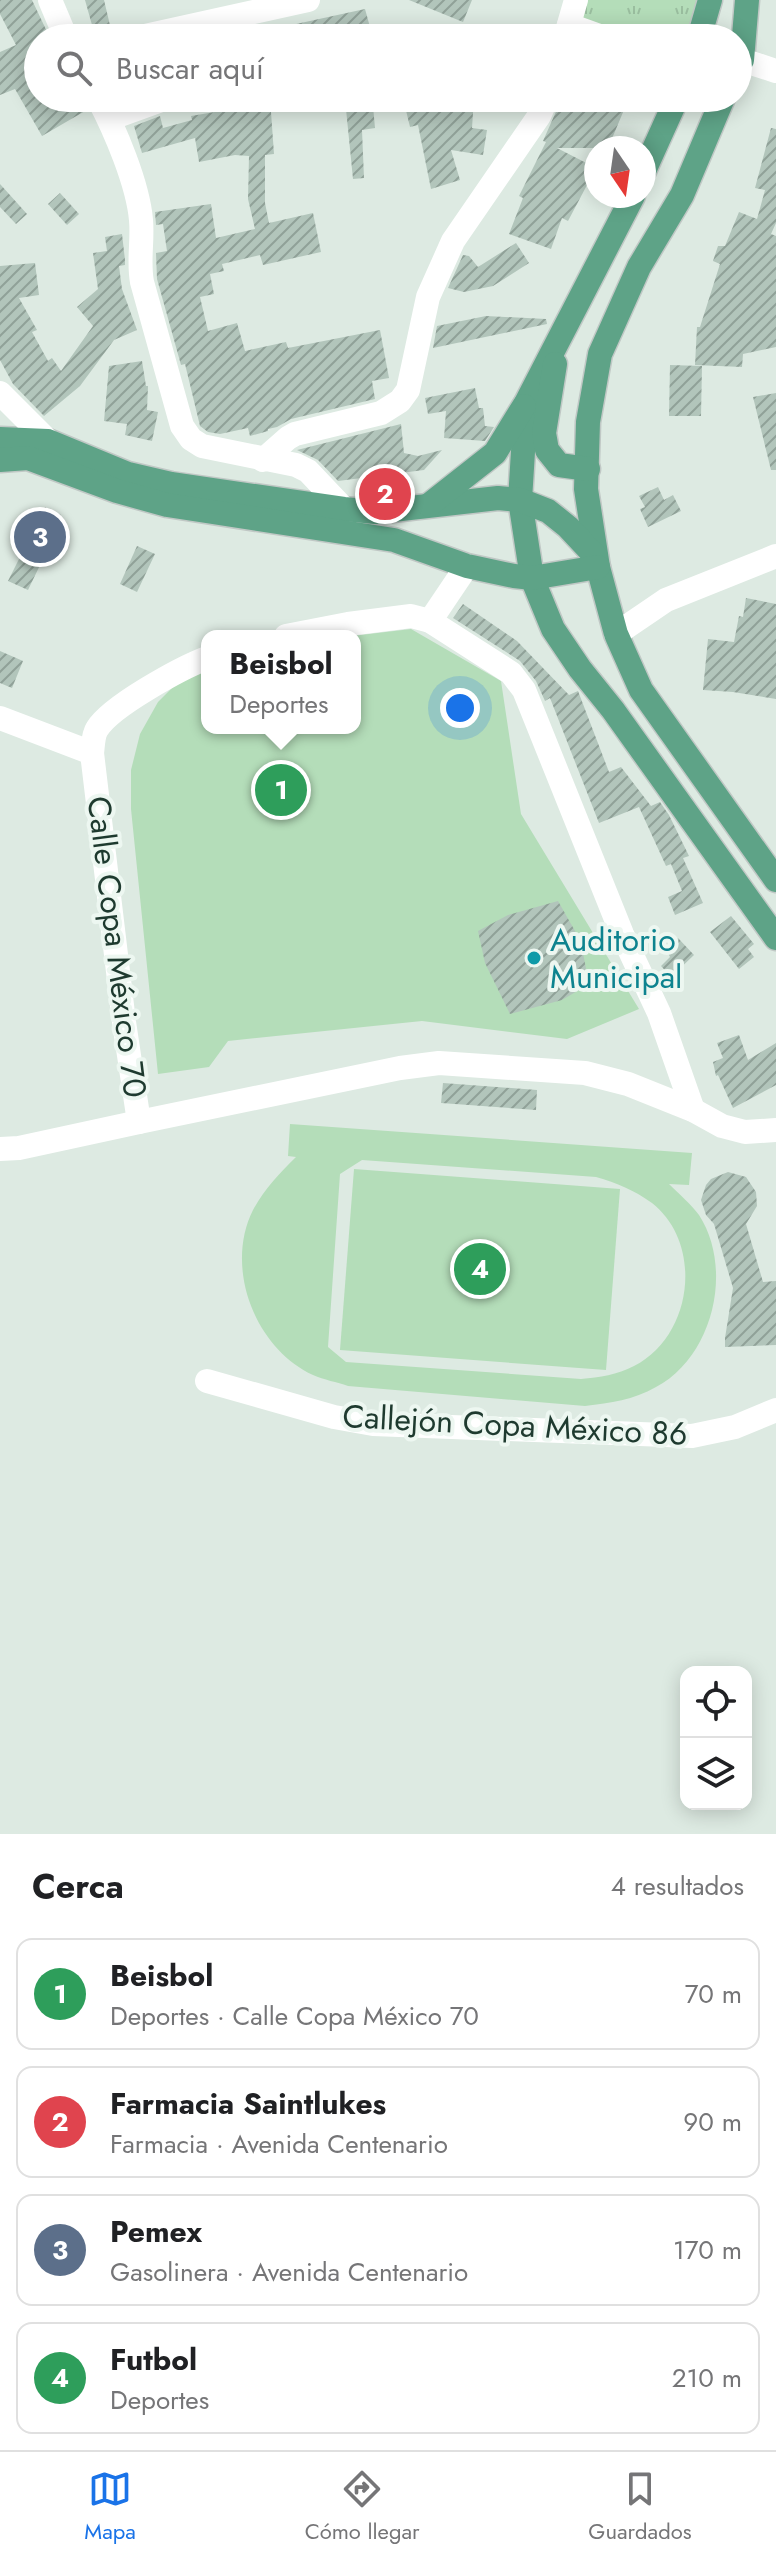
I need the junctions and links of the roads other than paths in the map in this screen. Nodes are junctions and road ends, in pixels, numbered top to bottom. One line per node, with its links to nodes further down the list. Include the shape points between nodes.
1 (50, 0): 6 (street)
2 (308, 0): 7 (street)
3 (576, 0): 8 (street)
4 (710, 0): 9 (main road)
5 (747, 0): 10 (main road)
6 (60, 24)
7 (219, 24)
8 (569, 24)
9 (703, 24)
10 (744, 24)
11 (752, 66): 12 (street)
12 (776, 71)
13 (106, 112): 25 (street, via 139,201 142,282 182,426 202,446)
14 (541, 112): 25 (street, via 443,261 428,297 408,390 400,401 381,413 295,434)
15 (671, 112): 17 (main road)
16 (717, 112): 26 (main road, via 682,195 639,267 600,354 588,422)
17 (656, 144)
18 (627, 208): 19 (main road)
19 (561, 334): 21 (main road); 26 (main road, via 544,433 547,450 559,465)
20 (0, 393): 23 (street)
21 (526, 403): 27 (main road); 28 (main road, via 495,453)
22 (0, 439): 23 (main road)
23 (48, 441): 29 (main road, via 128,474 171,484)
24 (0, 460): 32 (main road, via 28,458 167,505 394,540)
25 (263, 460): 29 (street, via 308,471)
26 (588, 469): 31 (main road)
27 (520, 500): 28 (main road); 31 (main road, via 548,511 568,527); 33 (main road)
28 (427, 506): 29 (main road, via 375,512)
29 (344, 509)
30 (776, 556): 36 (street, via 666,600)
31 (597, 562): 33 (main road); 36 (main road)
32 (467, 566): 33 (main road); 34 (street)
33 (532, 578): 41 (main road, via 553,629 573,659)
34 (430, 621): 35 (street, via 411,616); 42 (street, via 511,673 524,690 659,1013)
35 (317, 630)
36 (616, 634): 40 (main road, via 641,690)
37 (201, 660): 39 (street, Calle Copa México 70, via 114,711 95,731)
38 (0, 718): 39 (street)
39 (92, 753): 43 (street, Calle Copa México 70)
40 (776, 880)
41 (776, 938)
42 (693, 1110): 43 (street, Calle Copa México 70, via 585,1073 439,1063); 44 (street, Calle Copa México 70, via 745,1132)
43 (139, 1122): 45 (street)
44 (776, 1130)
45 (0, 1149)
46 (207, 1381): 47 (street, Callejón Copa México 86, via 373,1424 692,1436 735,1427)
47 (776, 1410)

